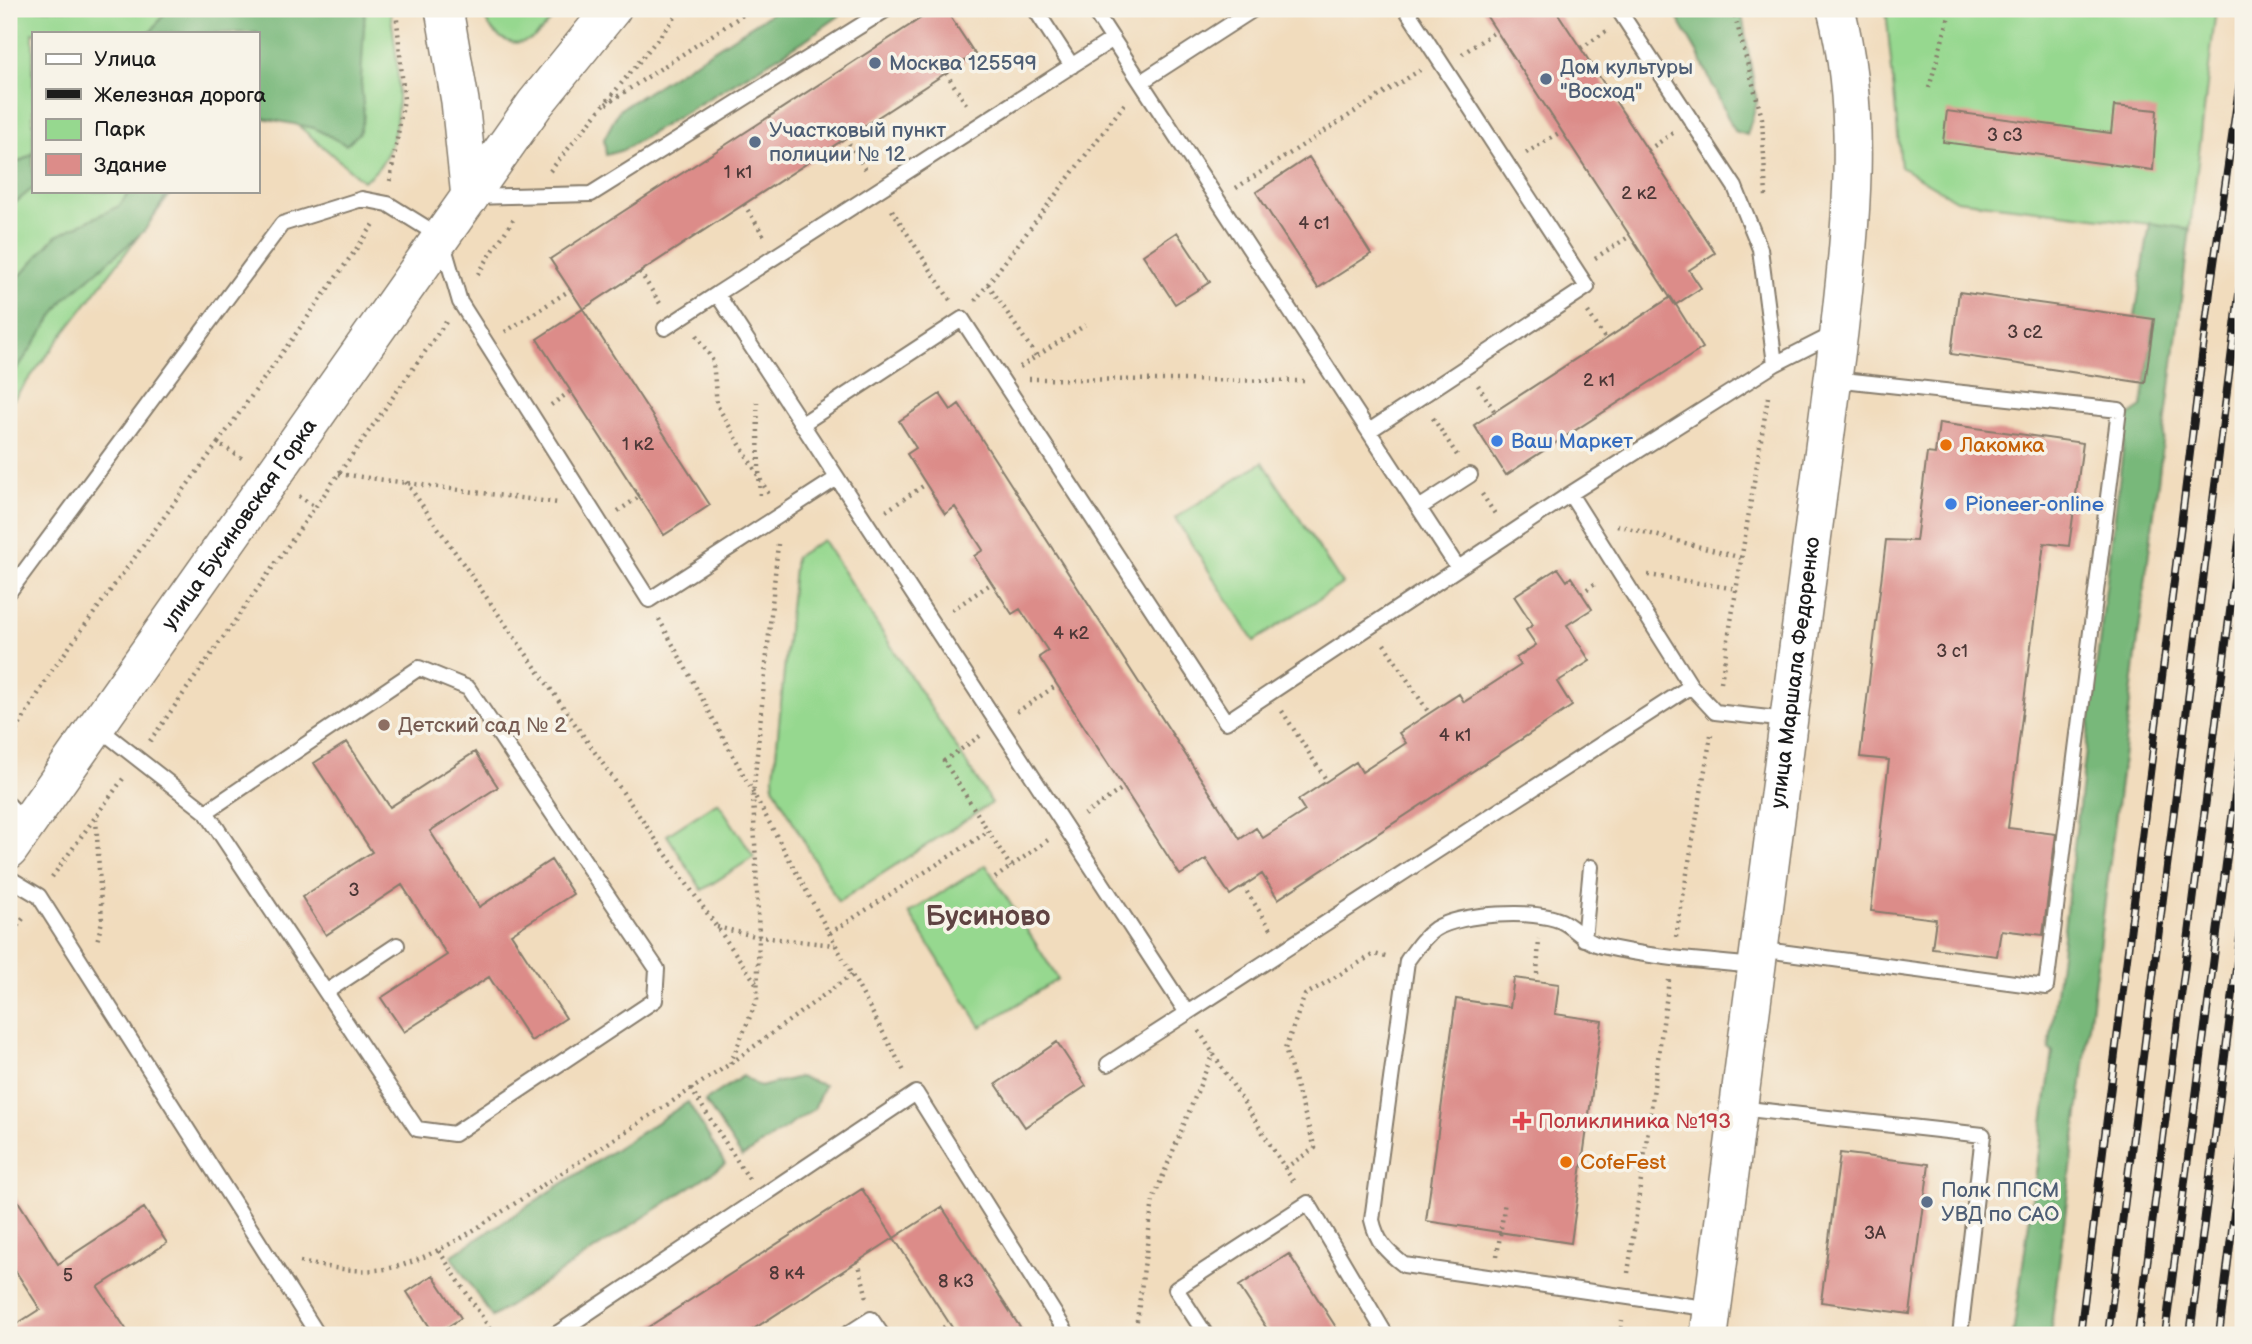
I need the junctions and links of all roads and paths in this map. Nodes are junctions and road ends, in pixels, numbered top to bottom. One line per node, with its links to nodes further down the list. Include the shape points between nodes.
1 (396, 9): 30 (path, via 404,99)
2 (444, 9): 28 (street)
3 (612, 9): 28 (street, via 535,104)
4 (752, 9): 22 (path)
5 (887, 9): 28 (lane, via 591,194)
6 (1035, 9): 18 (lane)
7 (1093, 9): 14 (lane)
8 (1254, 9): 20 (lane)
9 (1406, 9): 17 (lane)
10 (1618, 9): 47 (lane, via 1735,187 1760,249)
11 (1836, 9): 43 (street, улица Маршала Федоренко, via 1848,76 1853,151)
12 (1951, 9): 21 (path)
13 (1496, 31): 17 (path)
14 (1113, 39): 18 (lane); 20 (lane)
15 (1588, 43): 16 (path)
16 (1581, 48)
17 (1441, 62): 26 (lane); 29 (path)
18 (1072, 66): 23 (lane)
19 (946, 73): 23 (path)
20 (1141, 82): 29 (lane); 37 (path)
21 (1929, 88)
22 (603, 106)
23 (980, 125): 27 (lane)
24 (1562, 131): 26 (path)
25 (845, 138): 27 (path)
26 (1507, 164): 35 (lane)
27 (879, 190): 34 (lane); 40 (path)
28 (470, 197): 33 (street, улица Бусиновская Горка)
29 (1217, 199): 50 (lane)
30 (388, 204): 33 (lane); 53 (path); 74 (lane, via 362,199 282,224)
31 (744, 204): 34 (path)
32 (1630, 236): 35 (path)
33 (441, 237): 44 (lane, via 460,302); 56 (street, улица Бусиновская Горка)
34 (777, 256): 39 (lane)
35 (1576, 270): 52 (lane, via 1587,287)
36 (639, 272): 41 (path)
37 (988, 284): 40 (path); 46 (path)
38 (570, 290): 44 (path)
39 (718, 294): 41 (lane); 45 (lane)
40 (962, 318): 49 (lane); 51 (lane)
41 (674, 323): 57 (path, via 713,361 717,405)
42 (1085, 325): 46 (path)
43 (1839, 332): 47 (lane); 48 (street, улица Маршала Федоренко)
44 (487, 345): 63 (lane)
45 (756, 354): 51 (lane); 57 (path)
46 (1036, 356): 49 (path)
47 (1775, 364): 61 (lane)
48 (1833, 378): 83 (street, улица Маршала Федоренко); 111 (lane, via 2119,410 2046,987)
49 (1001, 379): 50 (path); 81 (lane, via 1226,722)
50 (1336, 381): 52 (lane)
51 (802, 424): 58 (lane)
52 (1368, 431): 64 (lane)
53 (218, 443): 56 (path); 86 (path, via 51,672)
54 (339, 474): 59 (path)
55 (1470, 475): 64 (lane)
56 (271, 478): 62 (path); 85 (street, улица Бусиновская Горка)
57 (760, 478): 65 (path); 68 (path)
58 (837, 478): 65 (lane); 67 (lane)
59 (406, 482): 63 (path); 103 (path)
60 (926, 484): 67 (path)
61 (1570, 494): 66 (lane); 70 (lane)
62 (315, 507)
63 (590, 508): 75 (lane)
64 (1419, 508): 70 (lane)
65 (781, 514): 68 (lane); 90 (path)
66 (1583, 516): 69 (path); 71 (lane)
67 (867, 523): 76 (lane)
68 (761, 527): 75 (lane)
69 (1742, 558)
70 (1458, 568): 78 (lane)
71 (1618, 570): 73 (path); 80 (lane)
72 (992, 583): 76 (path)
73 (1737, 589)
74 (9, 592)
75 (649, 600): 90 (path)
76 (932, 622): 84 (lane)
77 (234, 624): 87 (path)
78 (1372, 625): 81 (lane); 82 (path)
79 (1057, 685): 84 (path)
80 (1691, 687): 83 (lane, via 1715,712); 110 (lane)
81 (1270, 693): 88 (path)
82 (1429, 713)
83 (1787, 720): 111 (street, улица Маршала Федоренко)
84 (999, 724): 94 (lane); 95 (path, via 944,761)
85 (96, 726): 87 (lane); 93 (street, улица Бусиновская Горка)
86 (9, 743)
87 (137, 759): 91 (lane); 92 (path)
88 (1327, 781)
89 (1123, 788): 94 (path)
90 (753, 794): 104 (path); 106 (path)
91 (206, 812): 117 (lane); 117 (lane, via 419,668 468,688 657,969 655,1000 454,1134 417,1129)
92 (96, 817): 101 (path); 115 (path, via 102,921)
93 (15, 826)
94 (1066, 828): 96 (path); 118 (lane)
95 (989, 831): 96 (path); 104 (path)
96 (1011, 867): 99 (path)
97 (1591, 867): 107 (lane)
98 (9, 878): 101 (lane)
99 (995, 878)
100 (1243, 886): 110 (path)
101 (39, 896): 105 (path); 115 (lane)
102 (1541, 917): 107 (lane, via 1562,921); 112 (lane, via 1478,915 1456,921 1436,929); 114 (path)
103 (717, 927): 106 (path); 116 (path)
104 (830, 933): 109 (path)
105 (9, 937)
106 (759, 937): 109 (path); 116 (path)
107 (1584, 939): 111 (lane, via 1652,956)
108 (397, 945): 117 (lane)
109 (836, 945): 113 (path)
110 (1284, 950): 118 (lane)
111 (1757, 958): 124 (street, улица Маршала Федоренко)
112 (1407, 961): 125 (path, via 1374,954 1305,995 1285,1049 1315,1148); 132 (lane, via 1372,1220 1385,1251 1404,1265)
113 (854, 974): 120 (path); 123 (path)
114 (1537, 974)
115 (89, 977): 130 (lane)
116 (757, 985): 120 (path, via 757,1000)
117 (326, 992)
118 (1187, 1013): 119 (path); 121 (lane)
119 (1213, 1053): 125 (path); 143 (path, via 1153,1200)
120 (730, 1064): 122 (path)
121 (1108, 1064)
122 (691, 1089): 126 (path); 129 (path)
123 (916, 1093): 126 (lane); 142 (lane)
124 (1738, 1108): 134 (street, улица Маршала Федоренко); 146 (lane, via 1983,1135)
125 (1285, 1168): 128 (path)
126 (761, 1197): 138 (lane)
127 (1504, 1201): 132 (path)
128 (1308, 1203): 144 (lane, via 1176,1289); 145 (lane)
129 (439, 1251): 130 (path, via 380,1273); 137 (path)
130 (267, 1255): 136 (lane)
131 (858, 1261): 133 (path)
132 (1493, 1278): 134 (lane)
133 (871, 1319): 139 (lane); 140 (lane)
134 (1711, 1322)
135 (949, 1324): 141 (path)
136 (318, 1335)
137 (494, 1335)
138 (555, 1335)
139 (846, 1335)
140 (882, 1335)
141 (931, 1335)
142 (1068, 1335)
143 (1135, 1335)
144 (1206, 1335)
145 (1386, 1335)
146 (1960, 1335)

